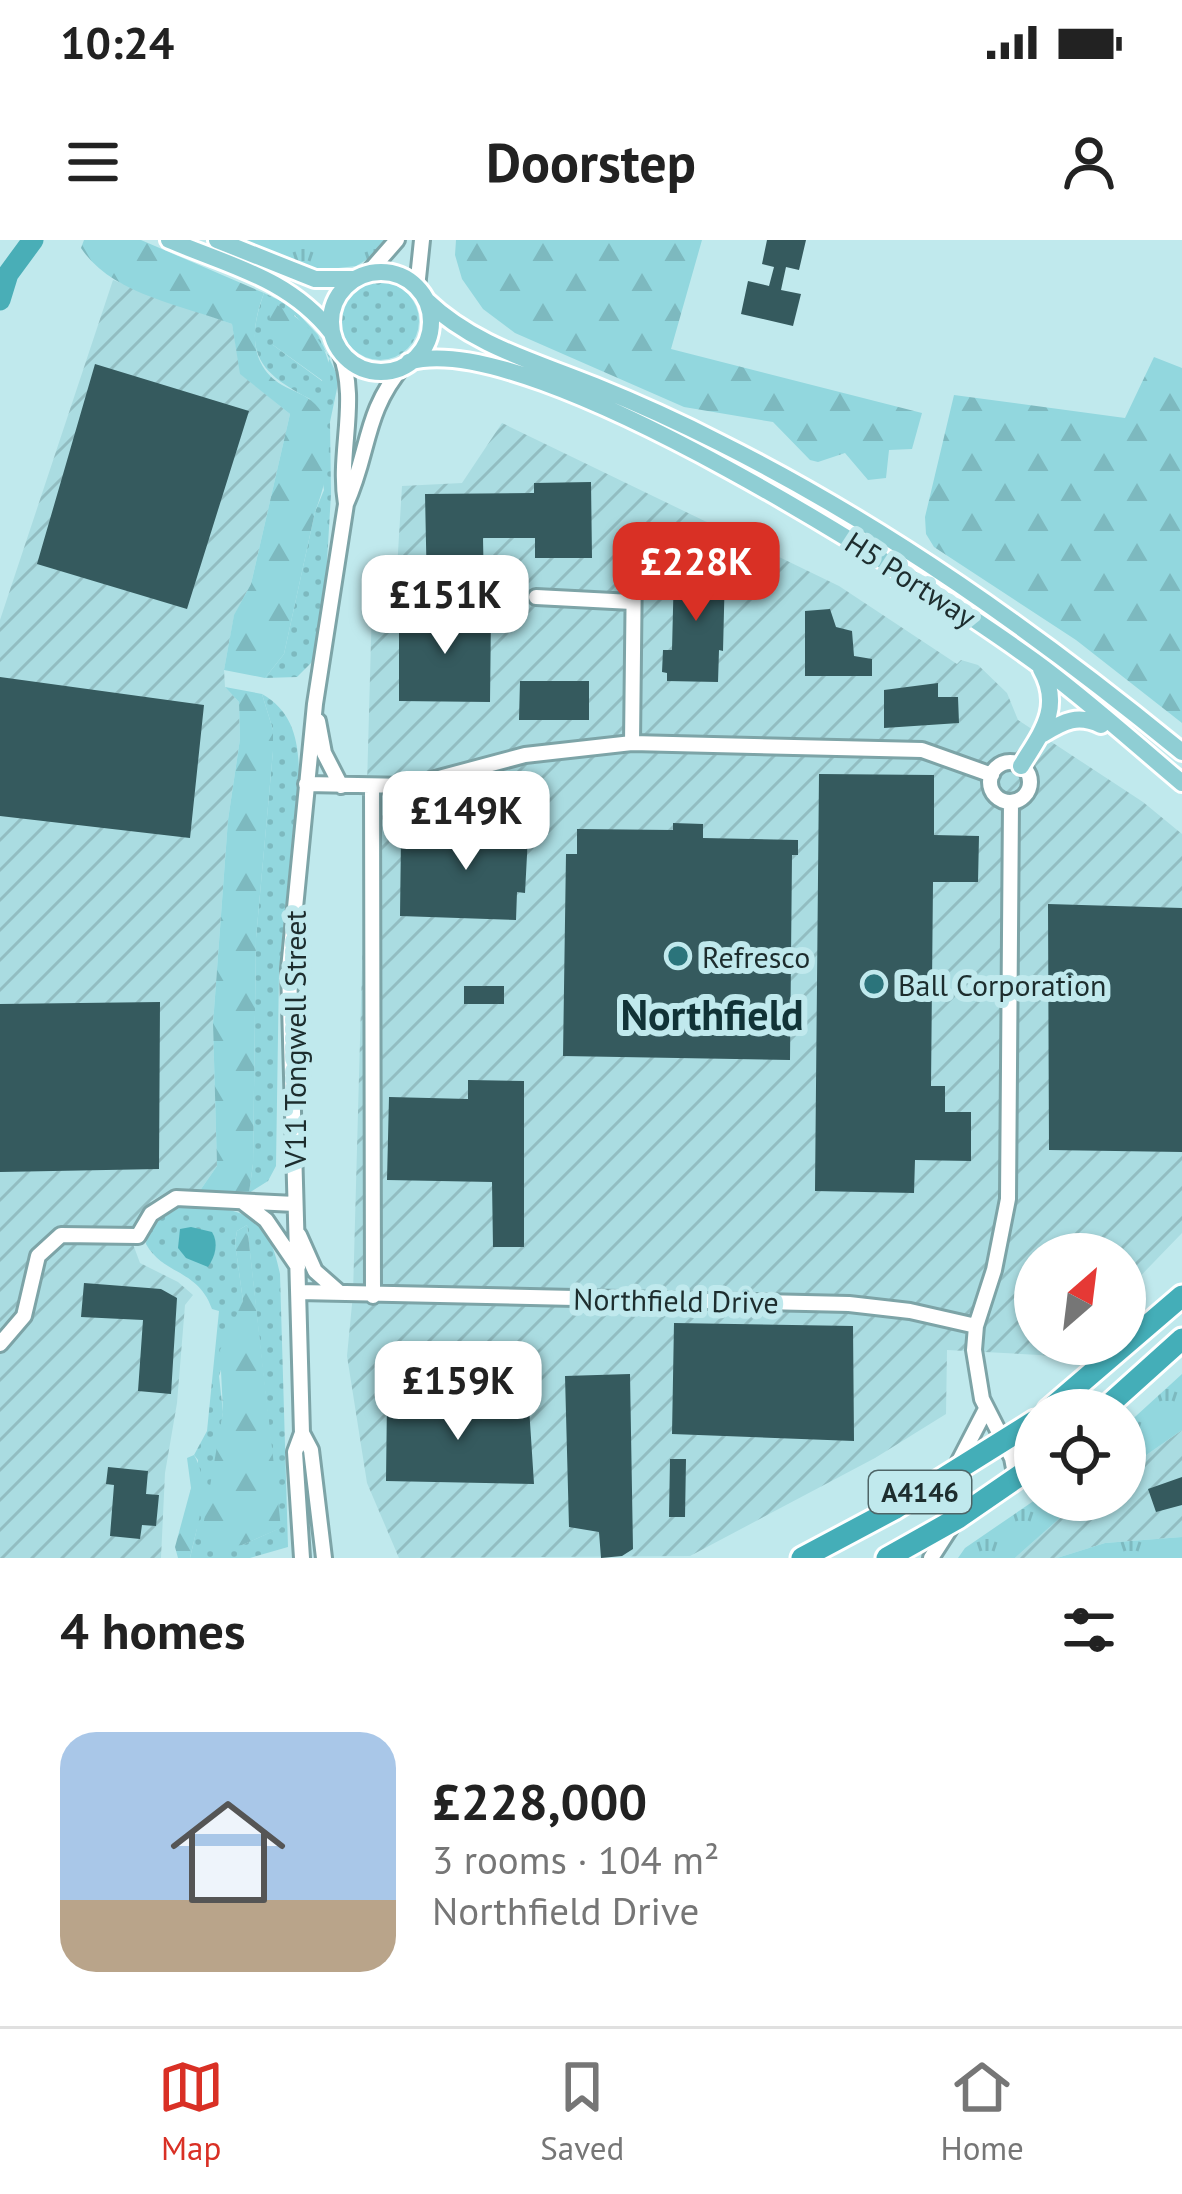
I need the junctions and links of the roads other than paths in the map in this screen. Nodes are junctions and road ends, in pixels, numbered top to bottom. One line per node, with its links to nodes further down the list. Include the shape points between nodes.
1 (169, 240): 5 (main road)
2 (217, 240): 5 (main road)
3 (397, 240): 6 (street)
4 (422, 240): 8 (street)
5 (262, 269): 7 (main road)
6 (362, 276): 7 (main road); 8 (main road, via 394,274); 9 (main road, via 334,302)
7 (291, 281): 9 (main road)
8 (421, 294): 10 (main road, via 429,334); 20 (main road, H5 Portway, via 472,337 701,434 856,518 1032,634)
9 (336, 341): 10 (main road, via 369,370); 11 (street, V11 Tongwell Street, via 350,392)
10 (407, 364): 11 (street, V11 Tongwell Street, via 377,401); 15 (main road, H5 Portway, via 444,356 477,362 678,443 875,554)
11 (346, 505): 16 (street, V11 Tongwell Street)
12 (634, 563): 14 (street)
13 (536, 597): 14 (street)
14 (632, 602): 18 (street)
15 (1038, 664): 17 (main road, via 1052,698); 19 (main road, H5 Portway)
16 (315, 704): 24 (street, V11 Tongwell Street); 25 (street, via 324,753)
17 (1042, 735): 19 (main road, via 1085,718); 21 (main road)
18 (632, 743): 22 (street, via 922,750); 26 (street, via 542,752)
19 (1139, 747): 23 (main road, H5 Portway)
20 (1182, 752)
21 (1021, 766): 22 (street, via 1004,764); 27 (street, via 1029,789)
22 (992, 775): 27 (street, via 994,794)
23 (1182, 783)
24 (306, 784): 25 (street); 29 (street, V11 Tongwell Street, via 289,969)
25 (341, 786): 26 (street)
26 (372, 788): 34 (street)
27 (1011, 802): 36 (street, via 1008,1199)
28 (239, 1201): 29 (street); 31 (street, via 266,1220); 38 (street, via 168,1200 138,1237 61,1235 38,1256 24,1316)
29 (295, 1204): 30 (street, V11 Tongwell Street)
30 (296, 1225): 31 (street, V11 Tongwell Street); 33 (street, via 315,1271)
31 (298, 1267): 32 (street, V11 Tongwell Street)
32 (298, 1292): 33 (street, Northfield Drive); 42 (street, V11 Tongwell Street)
33 (340, 1293): 34 (street, Northfield Drive)
34 (374, 1296): 36 (street, Northfield Drive, via 849,1304)
35 (1182, 1296): 39 (highway)
36 (976, 1326): 41 (street)
37 (1182, 1339): 40 (highway)
38 (0, 1344)
39 (1074, 1389)
40 (1126, 1389)
41 (986, 1409): 45 (street); 47 (street, via 965,1453)
42 (302, 1433): 49 (street, V11 Tongwell Street, via 295,1451); 50 (street, V11 Tongwell Street)
43 (1014, 1455): 45 (highway, A4146)
44 (1014, 1459): 45 (street)
45 (1011, 1460): 46 (highway, A4146); 47 (highway, A4146); 48 (highway, A4146)
46 (1014, 1461)
47 (922, 1491): 51 (highway, A4146)
48 (958, 1518): 52 (highway, A4146); 53 (street)
49 (302, 1558)
50 (324, 1558)
51 (802, 1558)
52 (887, 1558)
53 (931, 1558)

